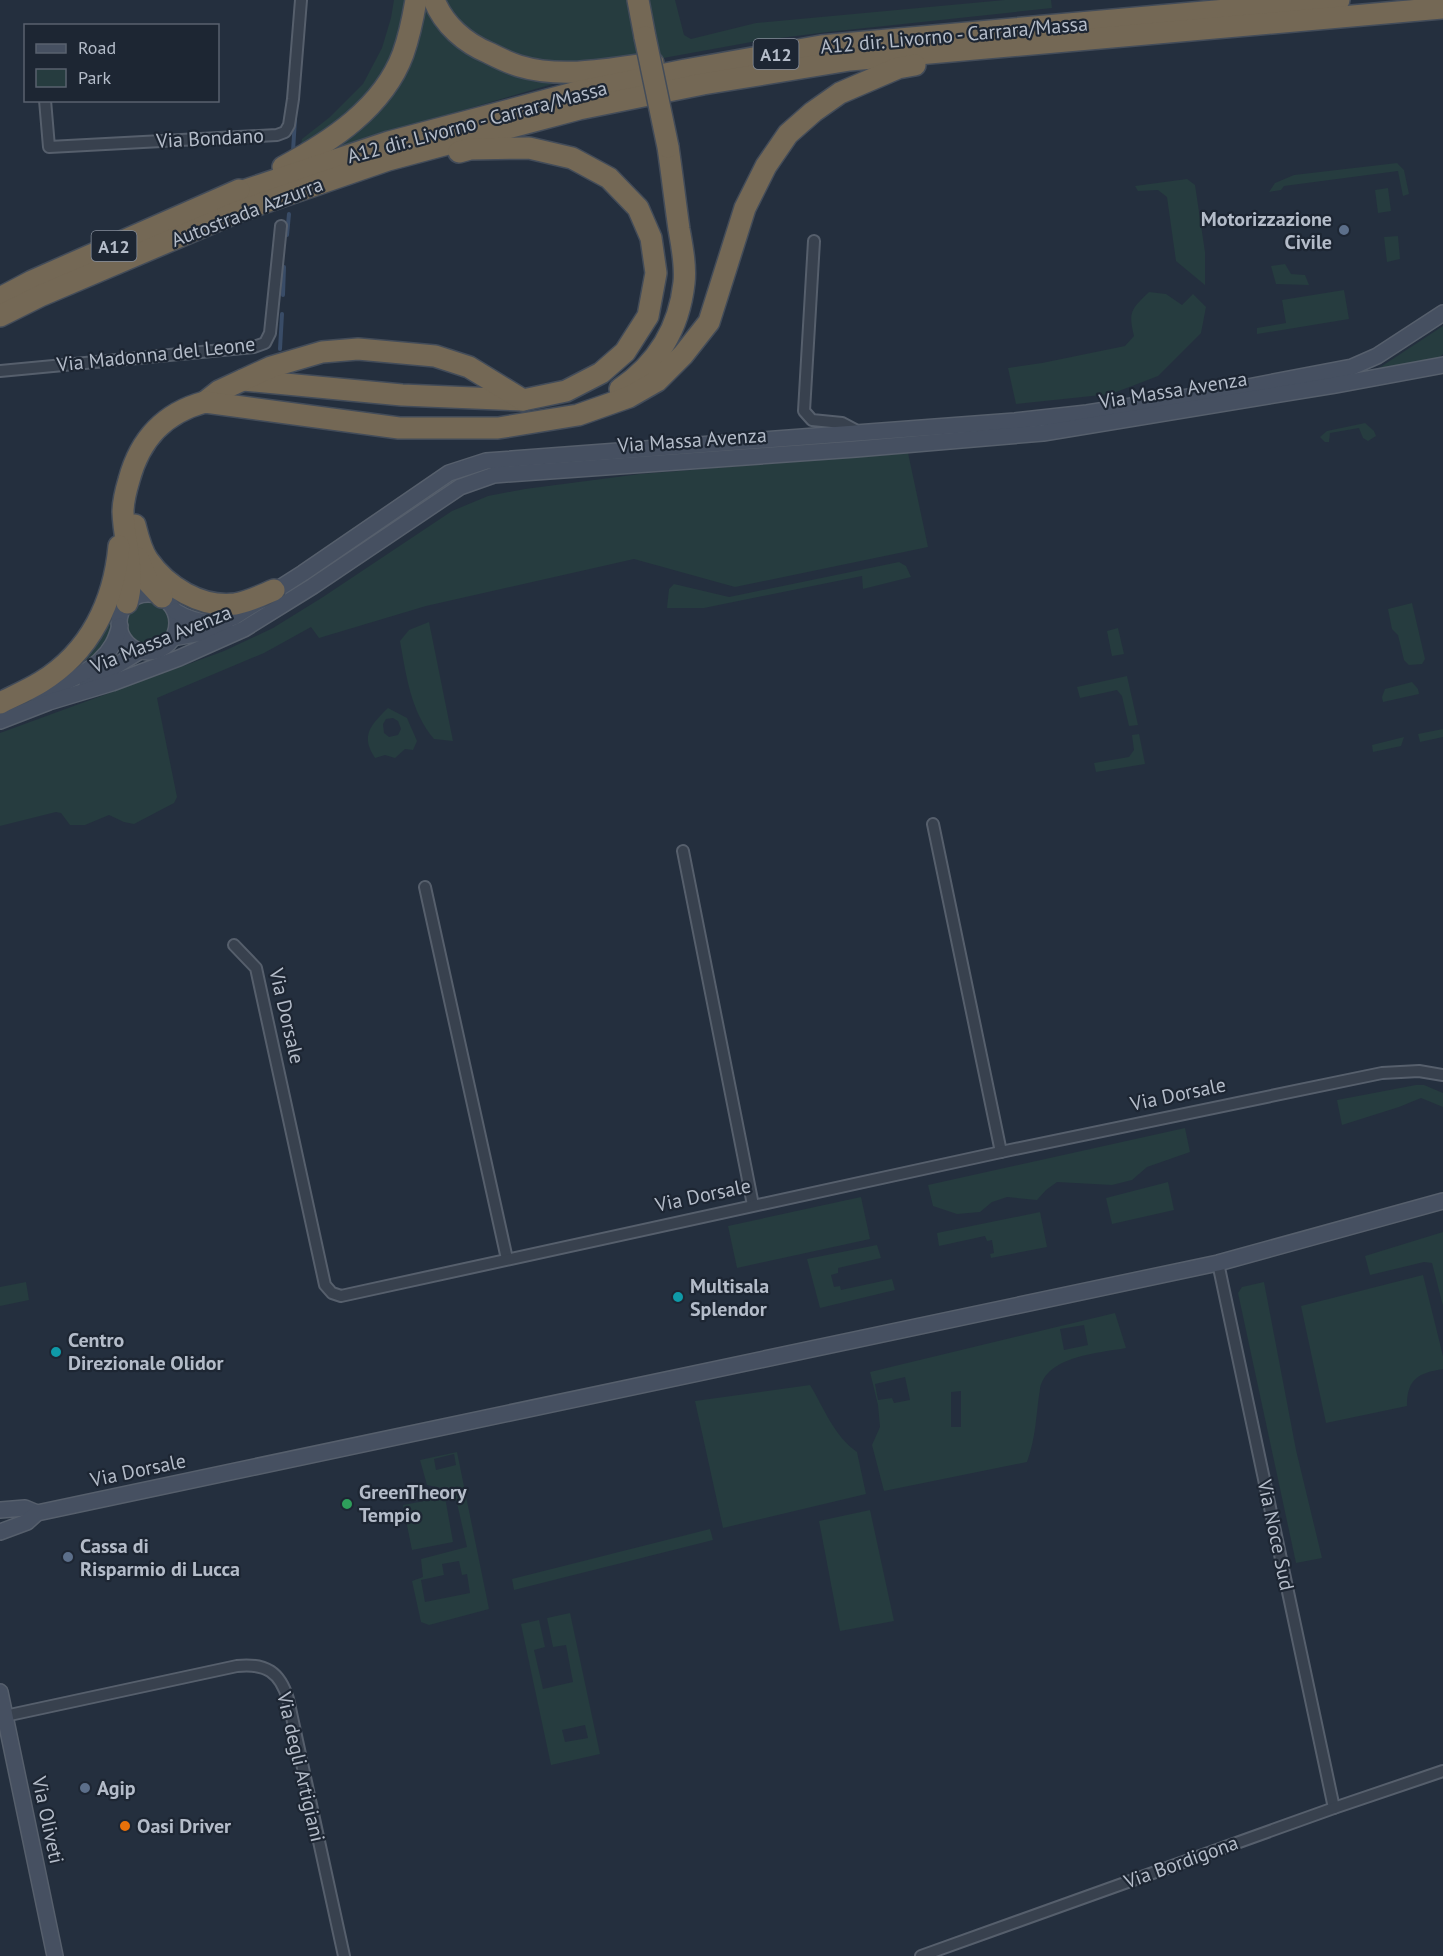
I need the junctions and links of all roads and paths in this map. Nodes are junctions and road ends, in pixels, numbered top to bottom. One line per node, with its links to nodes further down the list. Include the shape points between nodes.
1 (301, 0): 9 (street, Via Bondano, via 293,99 285,132 48,147)
2 (416, 0): 11 (highway, via 402,56 384,88 357,118 315,150)
3 (434, 0): 8 (highway, via 451,27 471,46 520,66 550,71 597,71 739,51)
4 (638, 0): 20 (highway, bridge, via 668,147 684,282 678,312 663,348 640,375)
5 (1339, 0): 8 (highway, A12 dir. Livorno - Carrara/Massa / A12)
6 (1443, 8): 7 (highway, A12)
7 (1034, 44): 10 (highway, Autostrada Azzurra / A12, via 850,60 703,84 579,109); 23 (highway, via 898,68 840,93 813,112 788,134 745,208 709,322 657,381 629,397)
8 (821, 46): 11 (highway, A12 dir. Livorno - Carrara/Massa / A12, via 582,91 389,142)
9 (45, 102)
10 (345, 175): 16 (highway, Autostrada Azzurra / A12, via 240,211); 21 (highway, via 470,149 528,148 573,158 609,178 638,208 651,238 656,273 648,316 625,352 601,373 566,391)
11 (228, 196): 14 (highway, Autostrada Azzurra / A12)
12 (280, 225): 18 (street, Via Madonna del Leone, via 270,333 264,343)
13 (814, 241): 24 (street, via 804,411 812,420 842,423)
14 (0, 298)
15 (1443, 313): 24 (main road, Via Massa Avenza, via 1387,350 1352,367 1087,413)
16 (0, 316)
17 (1443, 365): 30 (main road, Via Massa Avenza, via 1043,433 494,475 460,487)
18 (0, 371)
19 (242, 380): 21 (highway, via 402,395); 21 (highway, via 322,352 358,349 435,356 469,366); 22 (highway)
20 (614, 393): 21 (highway, via 576,404); 23 (highway)
21 (524, 400)
22 (205, 402): 23 (highway, via 399,428 498,428); 25 (highway, via 184,408 154,431 136,458)
23 (585, 413)
24 (859, 432): 26 (main road, Via Massa Avenza, via 486,461 449,473)
25 (127, 489): 26 (highway, via 147,559 175,587 189,595 235,604); 27 (highway, via 123,509 131,573); 28 (highway, via 137,556 148,582); 34 (highway, via 117,512 117,572 101,618 64,665 42,682)
26 (274, 590): 28 (main road, Via Massa Avenza, via 246,611 222,621 185,617)
27 (127, 603): 28 (main road, via 153,594); 29 (main road, via 121,612)
28 (169, 604): 31 (main road, via 177,629)
29 (120, 626): 32 (main road, via 124,639); 34 (main road, Via Massa Avenza, via 113,644 83,674)
30 (244, 629): 31 (main road); 33 (main road, Via Massa Avenza, via 179,658)
31 (173, 638): 32 (main road, via 161,649)
32 (140, 651): 33 (main road, via 99,678)
33 (49, 702): 35 (main road, Via Massa Avenza)
34 (0, 704)
35 (0, 721)
36 (933, 824): 41 (street)
37 (683, 851): 43 (street)
38 (425, 887): 44 (street)
39 (234, 945): 44 (street, Via Dorsale, via 256,968 325,1286 341,1296)
40 (1443, 1075): 41 (street, Via Dorsale, via 1419,1071 1382,1073)
41 (1001, 1152): 43 (street, Via Dorsale)
42 (1443, 1201): 45 (main road, Via Dorsale)
43 (753, 1205): 44 (street, Via Dorsale)
44 (507, 1259)
45 (1218, 1263): 47 (main road, Via Dorsale); 52 (street, Via Noce Sud)
46 (0, 1510): 47 (main road, Via Dorsale, via 26,1508)
47 (37, 1513): 48 (main road, Via Dorsale, via 27,1522)
48 (0, 1532)
49 (0, 1692): 50 (main road, Via Oliveti)
50 (5, 1716): 53 (main road, Via Oliveti); 54 (street, Via degli Artigiani, via 237,1666 264,1667 276,1675 288,1699)
51 (1443, 1771): 52 (street, Via Bordigona)
52 (1334, 1808): 55 (street, Via Bordigona)
53 (55, 1956)
54 (344, 1956)
55 (921, 1956)

